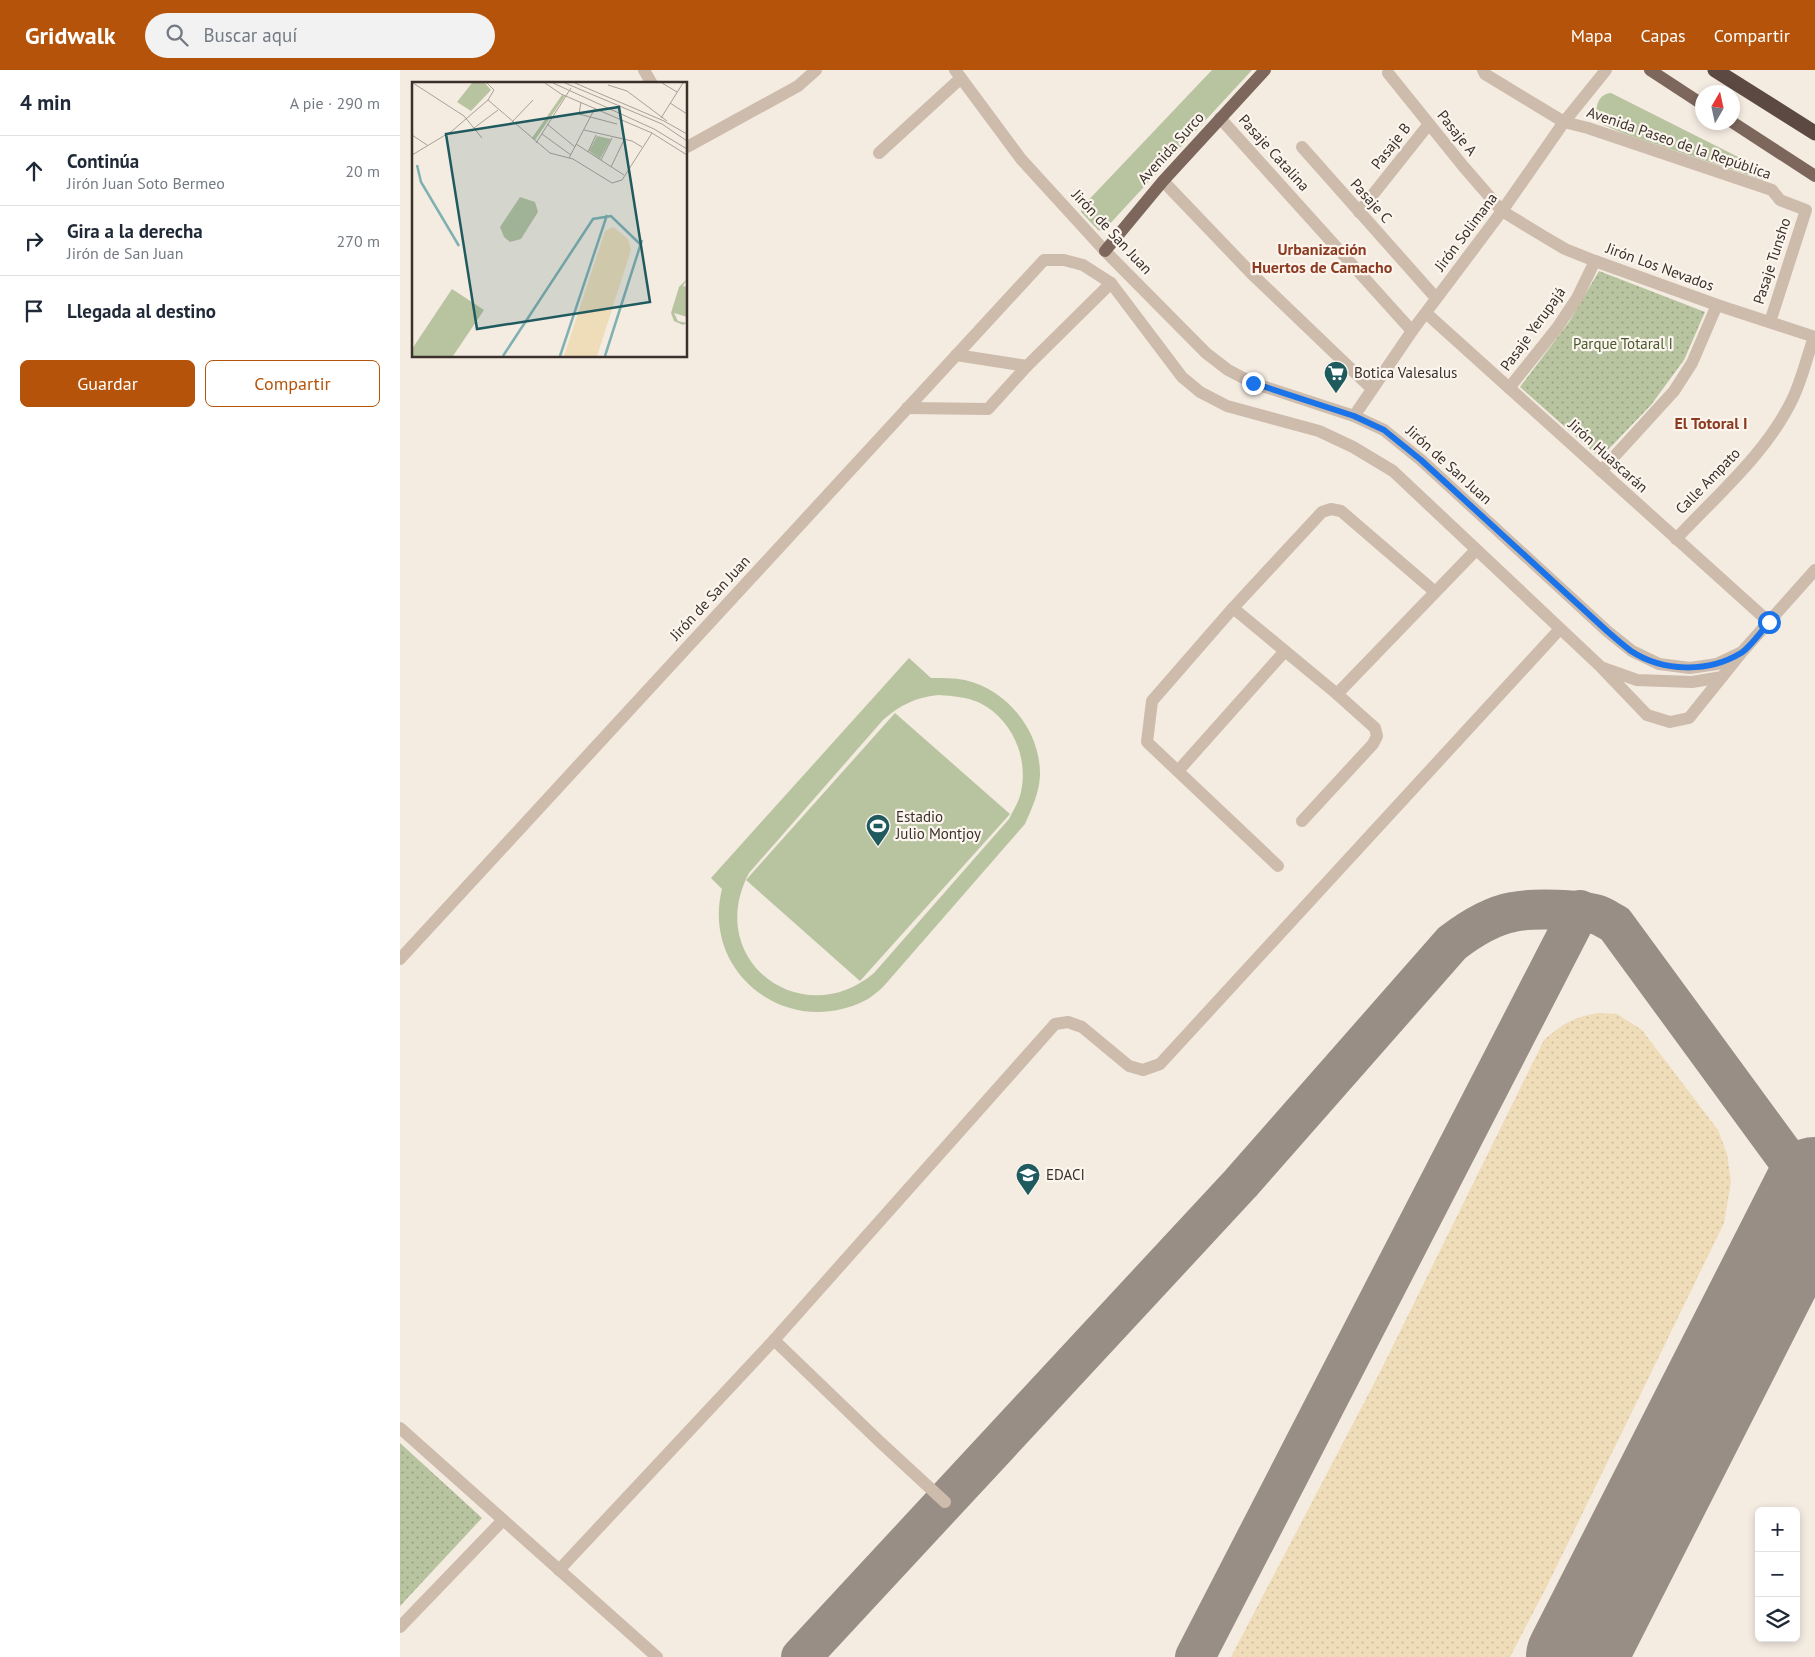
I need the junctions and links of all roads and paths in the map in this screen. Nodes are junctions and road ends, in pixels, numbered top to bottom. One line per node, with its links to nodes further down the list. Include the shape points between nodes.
1 (644, 70): 10 (street)
2 (816, 70): 17 (street, via 798,86)
3 (1265, 70): 12 (main road, Avenida Surco)
4 (1483, 70): 13 (street, Avenida Paseo de la República)
5 (1606, 70): 13 (street, Jirón Solimana)
6 (1650, 70): 11 (main road)
7 (1715, 70): 16 (highway)
8 (1388, 73): 14 (street, Pasaje A)
9 (958, 74): 19 (street); 25 (street, Jirón de San Juan, via 1021,159)
10 (651, 82)
11 (1695, 99)
12 (1220, 118): 21 (main road, Avenida Surco); 32 (street, Pasaje Catalina)
13 (1564, 122): 22 (street, Avenida Paseo de la República, via 1772,190 1780,200); 23 (street, Jirón Solimana)
14 (1429, 124): 23 (street, Pasaje A); 24 (street, Pasaje B)
15 (1740, 127): 20 (main road, Avenida Paseo de la República)
16 (1815, 132)
17 (688, 145)
18 (1302, 147): 24 (street, Pasaje C)
19 (879, 153)
20 (1815, 176)
21 (1163, 181): 25 (main road, Avenida Surco); 37 (street, via 1253,275)
22 (1806, 210): 31 (street, Pasaje Tunsho)
23 (1502, 211): 26 (street, Jirón Los Nevados, via 1565,249); 28 (street, Jirón Solimana)
24 (1359, 212): 28 (street, Pasaje C)
25 (1104, 251): 39 (street, Jirón de San Juan, via 1206,353 1228,370 1253,383)
26 (1595, 261): 29 (street, Jirón Los Nevados); 36 (street, Pasaje Yerupajá, via 1557,328)
27 (1111, 283): 34 (street, Jirón de San Juan, via 1083,265 1064,260 1044,260); 35 (street); 42 (street, via 1182,377 1200,392 1227,406 1319,431 1353,447 1393,472)
28 (1436, 298): 30 (street, Jirón Solimana)
29 (1717, 305): 31 (street, Jirón Los Nevados); 40 (street, via 1692,362 1674,391)
30 (1426, 313): 32 (street, Jirón Solimana); 36 (street, Jirón Huascarán)
31 (1770, 322): 33 (street, Jirón Los Nevados)
32 (1412, 331): 37 (street, Jirón Solimana)
33 (1815, 337): 41 (street, Calle Ampato, via 1793,398 1776,426 1758,452)
34 (956, 355): 35 (street); 38 (street, Jirón de San Juan)
35 (1027, 366): 38 (street, via 988,409)
36 (1509, 388): 40 (street, Jirón Huascarán)
37 (1372, 389): 39 (street, Jirón Solimana)
38 (908, 408): 56 (street, Jirón de San Juan)
39 (1354, 416): 49 (street, Jirón de San Juan, via 1384,430 1421,460 1632,651 1659,664 1690,668 1717,664)
40 (1601, 471): 41 (street, Jirón Huascarán)
41 (1676, 538): 46 (street, Jirón Huascarán)
42 (1476, 550): 44 (street); 47 (street)
43 (1815, 570): 46 (street)
44 (1434, 591): 45 (street, via 1341,511 1331,509 1322,512); 52 (street)
45 (1233, 608): 48 (street); 53 (street, via 1152,702 1148,742)
46 (1769, 622): 49 (street)
47 (1559, 630): 50 (street); 57 (street, via 1160,1064 1144,1070 1129,1066 1082,1027 1068,1022 1054,1024)
48 (1285, 651): 52 (street); 53 (street)
49 (1742, 652): 51 (street)
50 (1601, 667): 51 (street, via 1637,680 1692,682); 51 (street, via 1647,715 1670,722 1689,718)
51 (1722, 677)
52 (1337, 694): 54 (street, via 1375,728 1377,736)
53 (1178, 771): 55 (street)
54 (1302, 821)
55 (1278, 866)
56 (400, 959)
57 (774, 1340): 59 (street); 61 (street)
58 (400, 1428): 60 (street)
59 (945, 1502)
60 (503, 1520): 61 (street); 62 (street)
61 (559, 1570): 63 (street)
62 (400, 1628)
63 (657, 1657)

